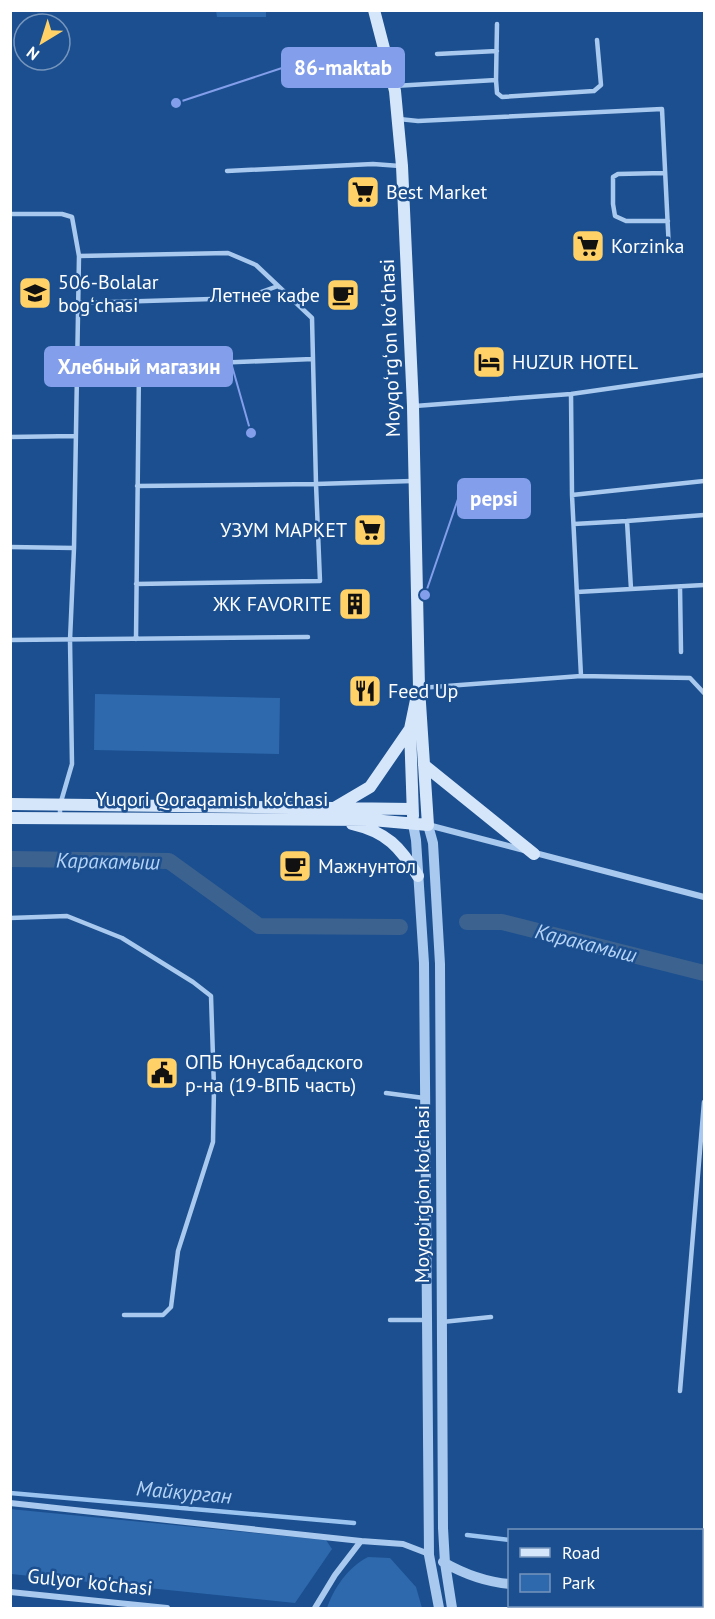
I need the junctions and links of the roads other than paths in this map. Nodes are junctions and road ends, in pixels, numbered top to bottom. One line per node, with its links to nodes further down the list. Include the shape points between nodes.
1 (374, 10): 7 (main road, Moyqoʻrgʻon koʻchasi)
2 (497, 24): 4 (lane)
3 (597, 40): 6 (lane, via 601,85 594,91 502,97 497,93)
4 (497, 51): 5 (lane); 6 (lane)
5 (437, 54)
6 (496, 80): 7 (lane)
7 (394, 86): 8 (main road, Moyqoʻrgʻon koʻchasi)
8 (399, 119): 9 (main road, Moyqoʻrgʻon koʻchasi); 11 (lane, via 662,109)
9 (402, 166): 10 (lane); 21 (main road, Moyqoʻrgʻon koʻchasi)
10 (227, 171)
11 (664, 173): 13 (lane); 13 (lane, via 613,177 613,204 615,216 626,221)
12 (10, 214): 15 (lane, via 72,217)
13 (668, 221): 14 (lane)
14 (669, 250)
15 (79, 256): 16 (lane, via 228,253 256,265); 17 (lane)
16 (278, 286): 17 (lane, via 245,297); 18 (lane, via 312,318)
17 (79, 303): 23 (lane)
18 (313, 359): 26 (lane); 27 (lane, via 139,366)
19 (705, 375): 20 (lane)
20 (571, 394): 21 (lane); 28 (lane)
21 (413, 406): 24 (main road, Moyqoʻrgʻon koʻchasi)
22 (10, 436): 23 (lane)
23 (75, 436): 33 (lane)
24 (414, 481): 26 (lane); 45 (main road, Moyqoʻrgʻon koʻchasi)
25 (705, 481): 28 (lane)
26 (316, 484): 27 (lane); 34 (lane, via 320,581)
27 (137, 486): 34 (lane)
28 (572, 495): 31 (lane)
29 (705, 515): 30 (lane)
30 (627, 521): 31 (lane); 37 (lane)
31 (574, 524): 38 (lane)
32 (10, 547): 33 (lane)
33 (74, 548): 42 (lane)
34 (136, 584): 40 (lane)
35 (705, 585): 36 (lane)
36 (680, 587): 37 (lane); 43 (lane)
37 (631, 590): 38 (lane)
38 (577, 592): 44 (lane)
39 (308, 637): 40 (lane)
40 (135, 639): 42 (lane)
41 (10, 640): 42 (lane)
42 (70, 640): 50 (lane, via 72,764)
43 (681, 652)
44 (581, 676): 45 (lane); 46 (lane, via 690,678)
45 (419, 688): 47 (main road); 48 (main road)
46 (705, 693)
47 (410, 729): 51 (main road); 52 (main road, via 370,787)
48 (424, 765): 56 (main road); 57 (main road)
49 (10, 804): 50 (main road, Yuqori Qoraqamish ko'chasi)
50 (60, 805): 52 (main road, Yuqori Qoraqamish ko'chasi); 54 (lane)
51 (412, 809): 52 (main road, Yuqori Qoraqamish ko'chasi); 55 (main road); 56 (main road)
52 (334, 814): 54 (main road, Yuqori Qoraqamish ko'chasi); 55 (main road, Yuqori Qoraqamish ko'chasi); 58 (main road, via 390,840 403,852)
53 (10, 818): 54 (main road, Yuqori Qoraqamish ko'chasi)
54 (60, 818)
55 (413, 824): 56 (main road, Yuqori Qoraqamish ko'chasi); 58 (street, Moyqoʻrgʻon koʻchasi)
56 (428, 825): 57 (street); 68 (street, Moyqoʻrgʻon koʻchasi, via 433,843 440,964)
57 (534, 854): 59 (street)
58 (419, 882): 62 (street, Moyqoʻrgʻon koʻchasi, via 424,963)
59 (705, 897)
60 (10, 918): 64 (lane, via 67,916 122,938 211,996 213,1142 178,1251 171,1307 163,1315)
61 (386, 1093): 62 (lane)
62 (423, 1098): 67 (street, Moyqoʻrgʻon koʻchasi)
63 (705, 1102): 69 (lane)
64 (124, 1315)
65 (491, 1317): 68 (lane)
66 (390, 1320): 67 (lane)
67 (426, 1320): 72 (street, Moyqoʻrgʻon koʻchasi)
68 (442, 1322): 73 (street, Moyqoʻrgʻon koʻchasi)
69 (680, 1390)
70 (10, 1503): 71 (street)
71 (361, 1541): 72 (street, via 403,1544); 77 (street)
72 (429, 1555): 73 (street); 78 (street, Moyqoʻrgʻon koʻchasi)
73 (445, 1563): 74 (street, via 476,1578); 79 (street, Moyqoʻrgʻon koʻchasi)
74 (508, 1584)
75 (10, 1592): 76 (street, Gulyor ko'chasi)
76 (166, 1608)
77 (315, 1608)
78 (439, 1608)
79 (452, 1608)

